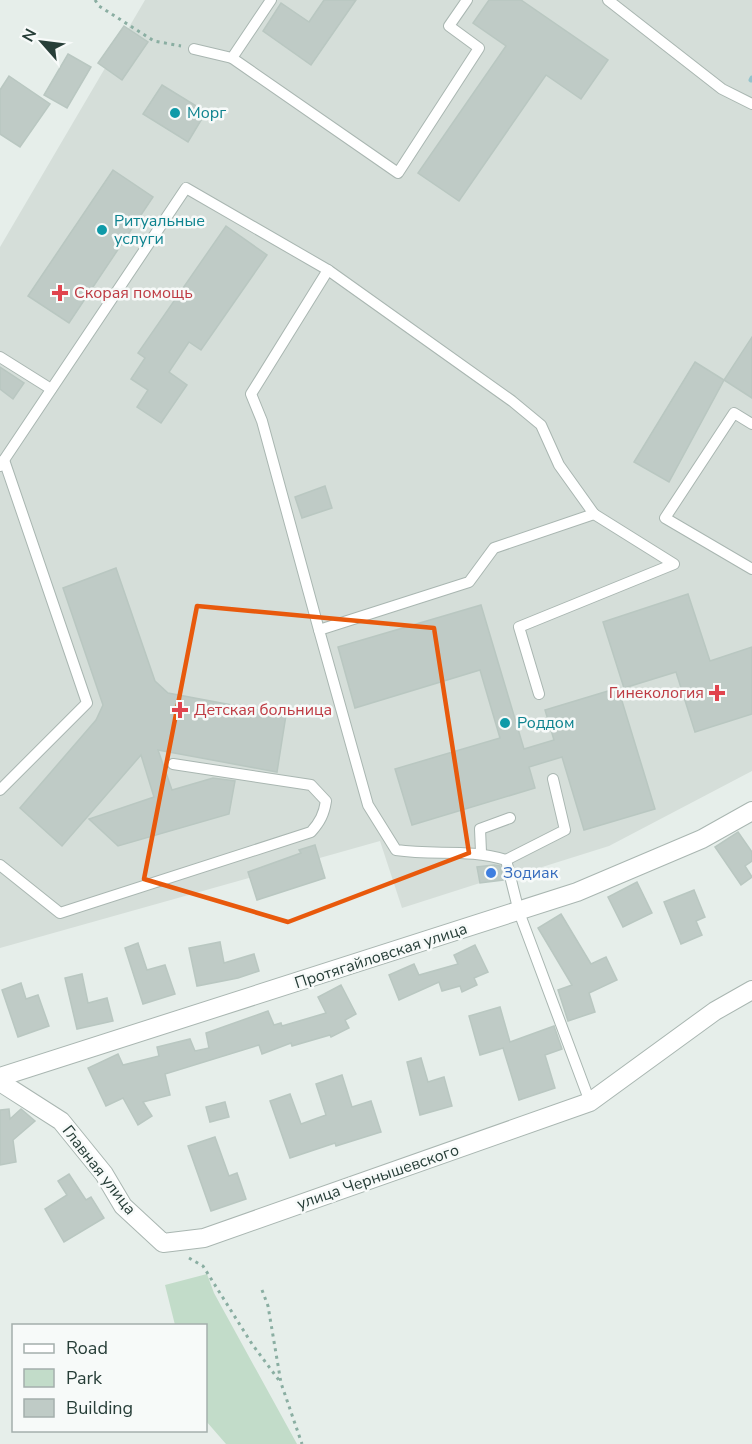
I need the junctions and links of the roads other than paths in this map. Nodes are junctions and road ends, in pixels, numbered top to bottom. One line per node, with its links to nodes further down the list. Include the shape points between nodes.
1 (271, 0): 5 (lane)
2 (467, 0): 5 (lane, via 449,26 479,48 398,173)
3 (609, 0): 6 (lane, via 722,89)
4 (194, 49): 5 (lane)
5 (232, 58)
6 (752, 104)
7 (328, 270): 9 (lane, via 186,188); 12 (lane, via 541,424 559,465); 14 (lane, via 251,394 262,421)
8 (0, 357): 9 (lane)
9 (51, 389): 11 (lane)
10 (752, 424): 13 (lane, via 734,413 665,518)
11 (2, 463): 18 (lane, via 87,703)
12 (594, 514): 14 (lane, via 495,548 469,582); 15 (lane, via 674,564 519,627)
13 (752, 569)
14 (319, 630): 21 (lane, via 368,805 396,850 420,854)
15 (539, 694)
16 (173, 764): 23 (lane, via 310,785 326,801 325,811 311,831 60,913)
17 (553, 779): 22 (lane, via 565,830)
18 (0, 790)
19 (752, 811): 24 (street, Протягайловская улица, via 702,839)
20 (510, 818): 21 (lane, via 480,829)
21 (481, 852): 22 (lane)
22 (506, 860): 24 (lane)
23 (0, 865)
24 (519, 912): 26 (street, Протягайловская улица); 28 (lane)
25 (752, 990): 28 (street, улица Чернышевского, via 715,1011)
26 (0, 1077)
27 (0, 1082): 29 (street, Главная улица, via 61,1121 104,1174 123,1206)
28 (590, 1102): 29 (street, улица Чернышевского, via 204,1238)
29 (164, 1243)

